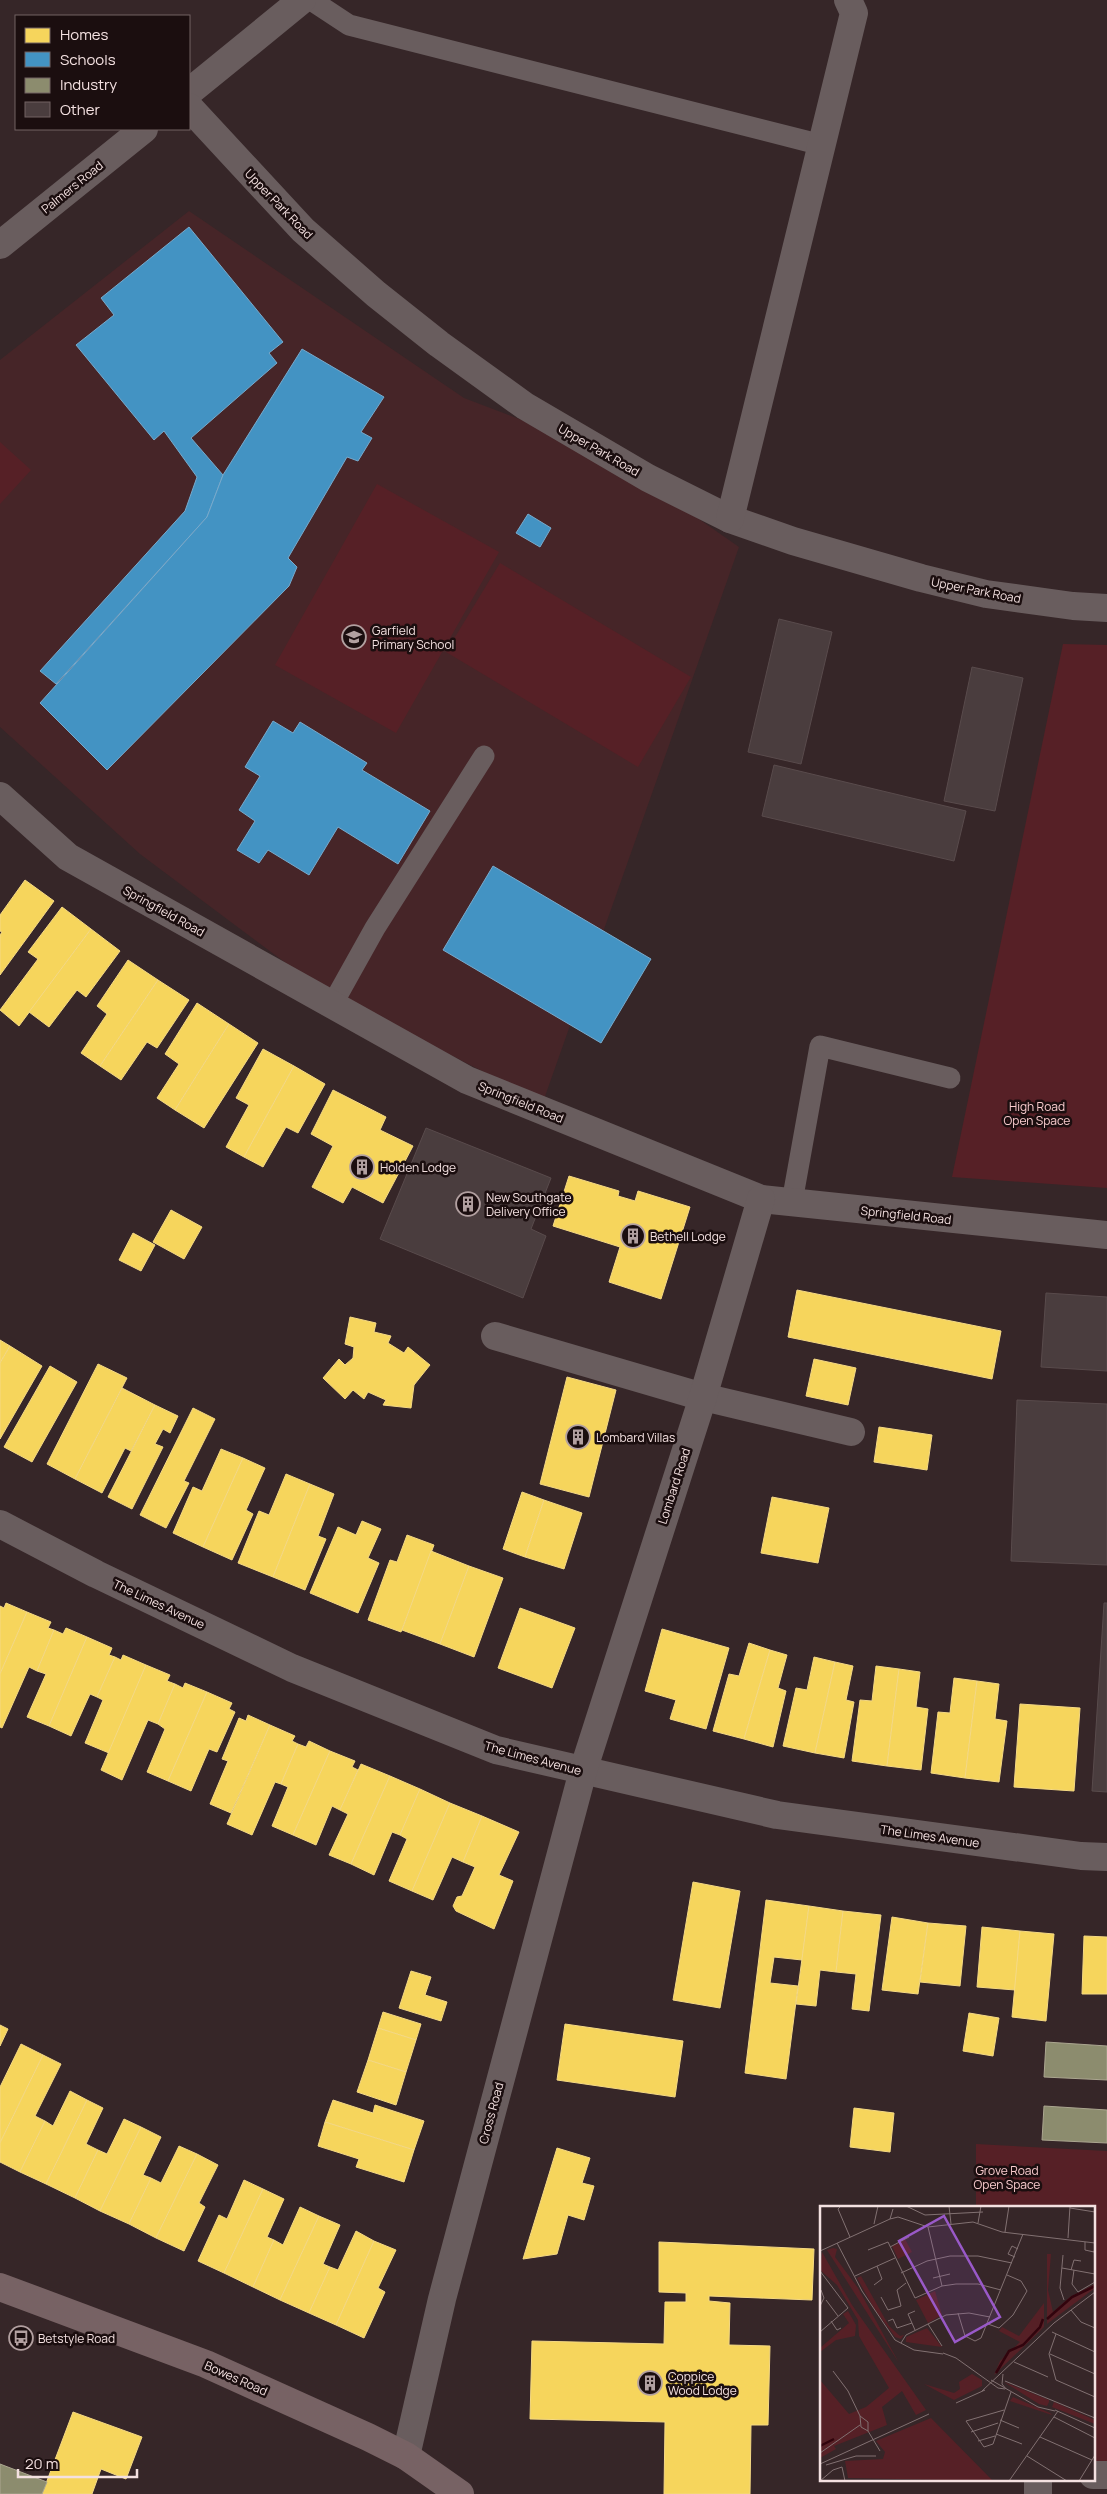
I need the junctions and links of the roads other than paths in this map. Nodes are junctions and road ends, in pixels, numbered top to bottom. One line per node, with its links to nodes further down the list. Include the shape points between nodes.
1 (848, 0): 6 (street, via 854,13)
2 (300, 1): 3 (street); 6 (lane, via 349,25)
3 (190, 91)
4 (190, 108): 8 (street, Upper Park Road, via 302,230 439,344 524,406 648,478)
5 (143, 130): 7 (street, Palmers Road)
6 (822, 145): 8 (street)
7 (0, 245)
8 (730, 519): 9 (street, Upper Park Road, via 793,541 986,594)
9 (1107, 608)
10 (484, 756): 12 (lane, via 375,928)
11 (0, 796): 12 (street, Springfield Road, via 68,857)
12 (332, 1005): 14 (street, Springfield Road, via 467,1080)
13 (950, 1078): 15 (lane, via 820,1046)
14 (761, 1199): 15 (street, Springfield Road); 18 (street, Lombard Road)
15 (792, 1202): 16 (street, Springfield Road)
16 (1107, 1235)
17 (495, 1336): 18 (street)
18 (703, 1397): 19 (street); 21 (street, Lombard Road)
19 (850, 1432)
20 (0, 1524): 21 (street, The Limes Avenue, via 292,1668 496,1750)
21 (583, 1771): 22 (street, The Limes Avenue, via 777,1815); 24 (street, Cross Road, via 442,2299)
22 (1107, 1857)
23 (0, 2287): 24 (main road, Bowes Road, via 206,2364)
24 (406, 2456): 27 (main road, Bowes Road)
25 (1094, 2475): 26 (street)
26 (1107, 2475)
27 (460, 2494)

